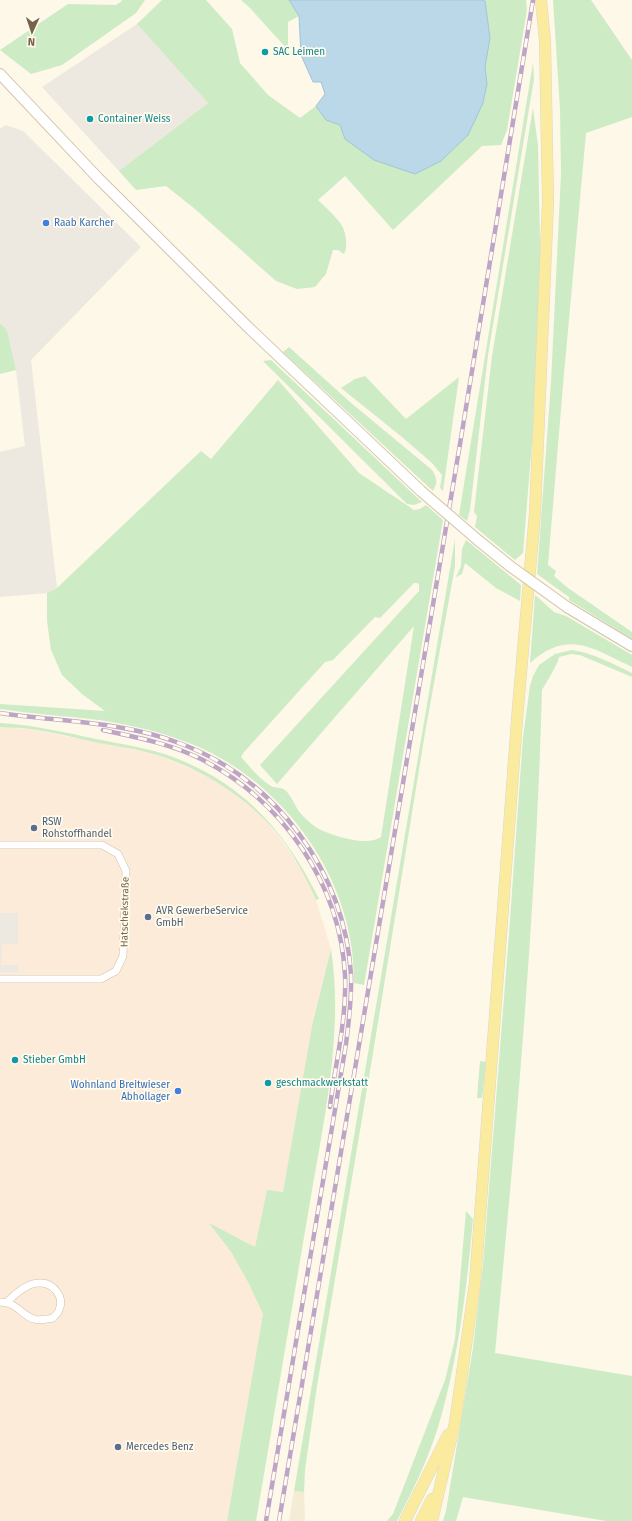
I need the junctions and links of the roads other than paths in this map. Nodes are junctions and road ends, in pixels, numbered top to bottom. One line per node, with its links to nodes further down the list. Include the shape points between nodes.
1 (541, 0): 7 (main road, via 545,41 548,202 535,513 475,1283)
2 (0, 74): 3 (main road, bridge, via 98,178 251,330 421,491 510,566 567,607)
3 (632, 646)
4 (0, 845): 5 (street, Hatschekstraße, via 102,845 118,854 126,870 124,956 116,971 101,979)
5 (0, 980)
6 (4, 1302): 6 (street, via 33,1319 43,1320 53,1318 59,1310 61,1300 51,1286 39,1282 24,1288)
7 (455, 1422): 8 (main road); 9 (main road)
8 (440, 1482): 10 (main road); 11 (main road)
9 (405, 1521)
10 (421, 1521)
11 (432, 1521)

